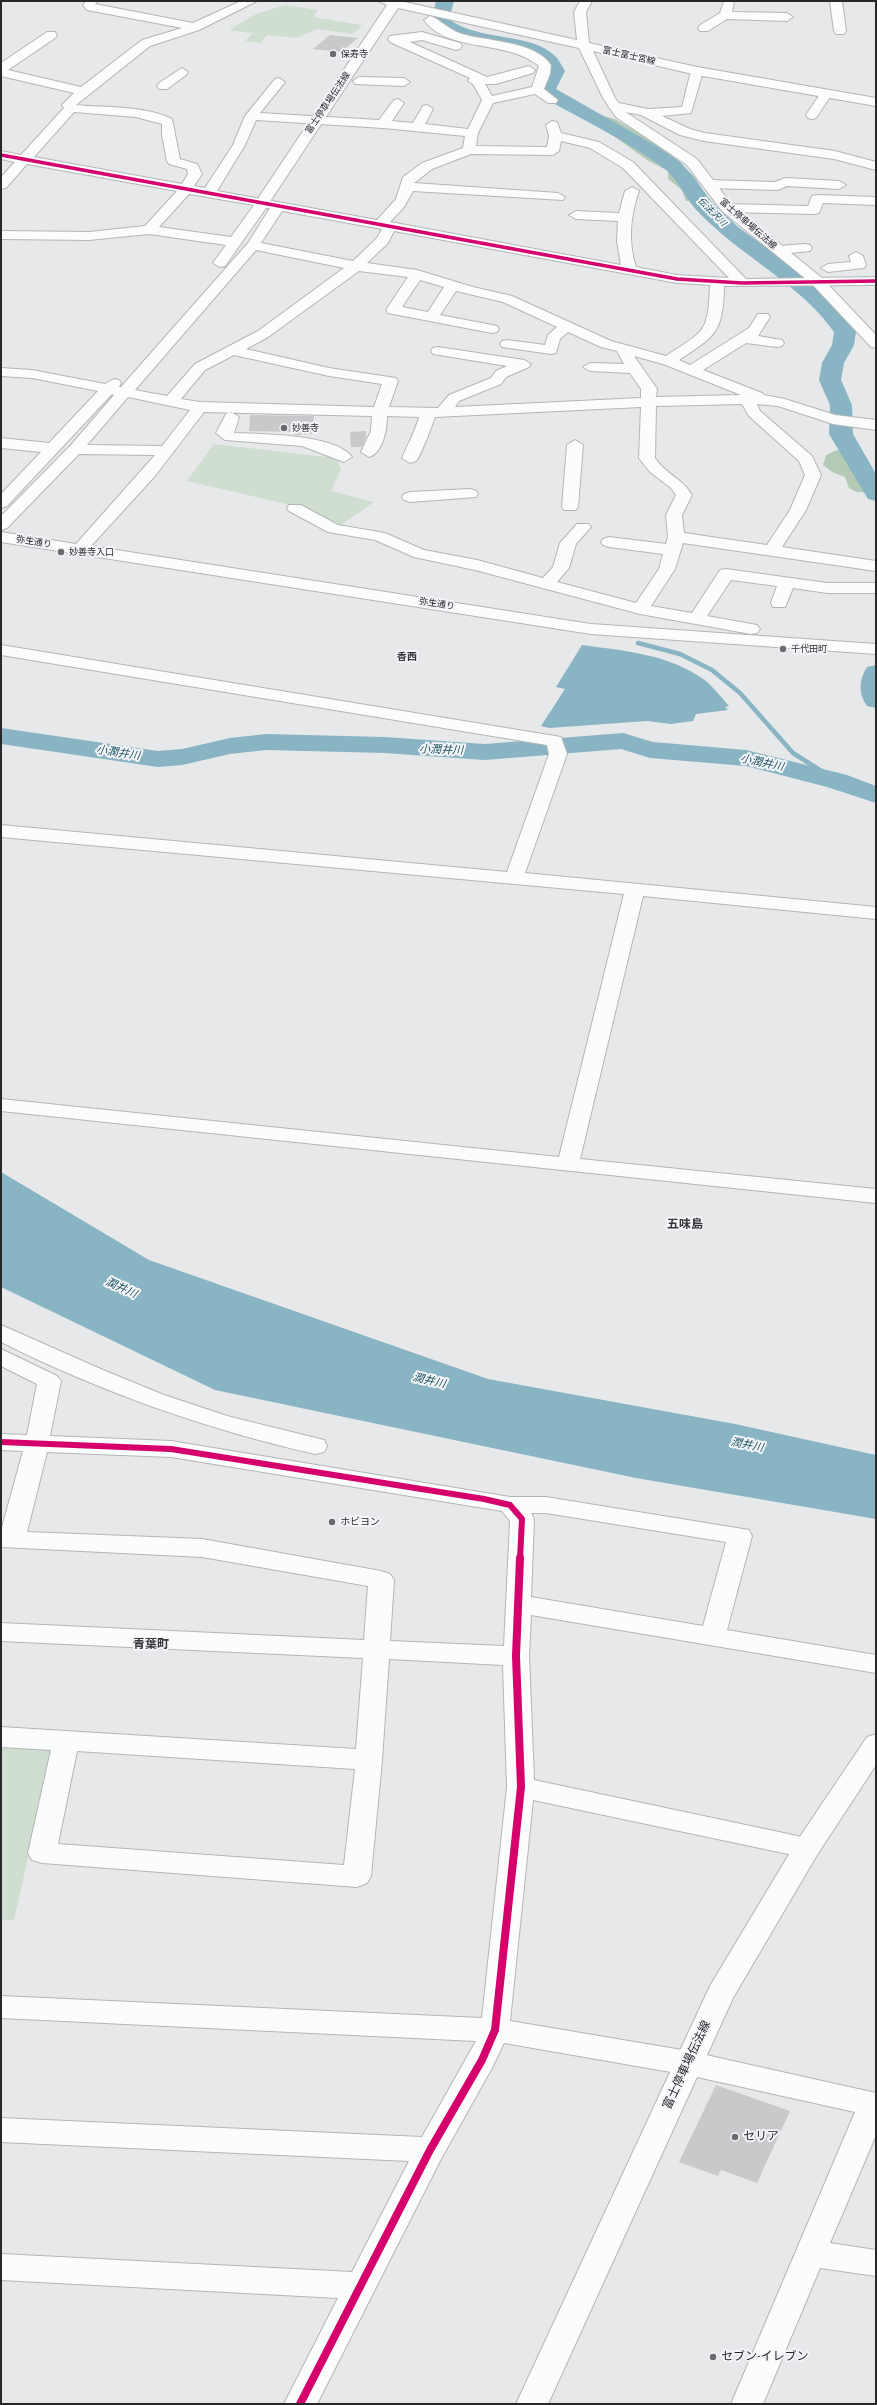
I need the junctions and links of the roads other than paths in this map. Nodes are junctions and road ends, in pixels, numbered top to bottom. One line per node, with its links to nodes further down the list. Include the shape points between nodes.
1 (92, 1): 10 (street, via 89,5 91,8)
2 (251, 1): 10 (street)
3 (586, 1): 15 (street, 富士停車場伝法線, via 580,12)
4 (730, 1): 7 (street)
5 (836, 1): 12 (street)
6 (395, 4): 8 (street, 富士富士宮線); 14 (street); 44 (street, 富士停車場伝法線)
7 (725, 15): 9 (street); 11 (street)
8 (431, 16): 15 (street, 富士富士宮線, via 462,18); 29 (street, via 444,32 521,52 540,60 545,65)
9 (786, 17)
10 (194, 27): 30 (street, via 146,43)
11 (704, 28)
12 (840, 31)
13 (51, 35): 18 (street)
14 (389, 41): 16 (street, via 422,36); 25 (street)
15 (584, 46): 20 (street, 富士富士宮線); 37 (street, 富士停車場伝法線)
16 (488, 55)
17 (508, 62): 25 (street, via 529,70)
18 (1, 69)
19 (367, 69): 23 (street, 富士停車場伝法線)
20 (697, 71): 32 (street, 富士富士宮線); 41 (street, via 687,110)
21 (1, 72): 30 (street)
22 (182, 72): 28 (street)
23 (359, 81): 27 (street); 31 (street, 富士停車場伝法線)
24 (457, 81): 25 (street)
25 (482, 81): 33 (street)
26 (279, 82): 43 (street)
27 (404, 82)
28 (163, 86)
29 (537, 90): 33 (street); 34 (street)
30 (83, 91): 39 (street, via 68,105)
31 (351, 94)
32 (826, 94): 35 (street, 富士富士宮線); 42 (street)
33 (488, 100): 49 (street)
34 (552, 100)
35 (876, 102)
36 (398, 103): 46 (street)
37 (614, 106): 41 (street); 57 (street, 富士停車場伝法線, via 629,121 692,162)
38 (342, 107): 45 (street, 富士停車場伝法線)
39 (71, 108): 52 (street); 61 (street, via 163,118 168,122 174,161 192,167 195,174)
40 (427, 109): 47 (street)
41 (646, 113): 53 (street, via 685,132 704,137 835,156)
42 (812, 115)
43 (251, 116): 44 (street); 63 (street, via 239,145)
44 (318, 119): 45 (street); 67 (street, 富士停車場伝法線)
45 (333, 120): 46 (street); 48 (street, 富士停車場伝法線)
46 (383, 124): 47 (street)
47 (417, 128): 49 (street)
48 (326, 132)
49 (472, 133): 50 (street)
50 (469, 150): 55 (street, via 427,166); 88 (street, via 553,157 554,130 594,145 628,165)
51 (1, 155): 52 (street)
52 (26, 160): 59 (street); 61 (street)
53 (876, 166)
54 (749, 172): 60 (street)
55 (410, 181): 56 (street); 65 (street); 72 (street, via 402,202)
56 (486, 182)
57 (709, 184): 60 (street); 69 (street, 富士停車場伝法線)
58 (839, 184): 60 (street, via 785,182 778,186)
59 (1, 185)
60 (747, 185)
61 (186, 188): 63 (street); 73 (street)
62 (632, 191): 71 (street)
63 (208, 192): 67 (street)
64 (286, 193): 68 (street)
65 (558, 197)
66 (876, 201): 69 (street, via 817,198 814,210)
67 (262, 203): 68 (street); 75 (street, 富士停車場伝法線)
68 (278, 206): 72 (street); 76 (street)
69 (727, 208): 78 (street, 富士停車場伝法線)
70 (576, 215): 71 (street)
71 (626, 217): 82 (street, via 624,255)
72 (385, 225): 81 (street, via 384,240); 82 (street)
73 (149, 230): 74 (street, via 89,236); 75 (street)
74 (1, 235)
75 (236, 242): 108 (street, 富士停車場伝法線, via 197,292)
76 (253, 245): 81 (street); 109 (street)
77 (805, 248): 78 (street)
78 (779, 250): 84 (street, 富士停車場伝法線)
79 (856, 256): 84 (street, via 859,265)
80 (680, 265): 85 (street)
81 (356, 266): 83 (street); 99 (street, via 263,334)
82 (630, 270): 85 (street)
83 (417, 274): 89 (street); 90 (street, via 393,310)
84 (809, 277): 86 (street); 88 (street, via 786,282); 97 (street, 富士停車場伝法線)
85 (690, 280): 87 (street)
86 (876, 280)
87 (716, 282): 88 (street); 101 (street, via 712,326)
88 (742, 283)
89 (453, 285): 90 (street); 92 (street, via 486,288)
90 (431, 318): 93 (street)
91 (763, 318): 94 (street, via 755,331)
92 (567, 326): 96 (street, via 553,338 551,350); 98 (street, via 606,344)
93 (492, 329)
94 (744, 338): 95 (street); 105 (street)
95 (777, 343)
96 (507, 344)
97 (876, 344)
98 (622, 348): 101 (street); 104 (street)
99 (232, 350): 107 (street); 112 (street, via 196,370)
100 (438, 351): 117 (street, via 464,351 524,364 501,374 496,381 454,398)
101 (668, 361): 105 (street)
102 (373, 362): 107 (street)
103 (590, 368): 104 (street)
104 (634, 369): 113 (street, via 649,388)
105 (692, 370): 111 (street)
106 (1, 372): 108 (street, via 32,374)
107 (356, 376): 116 (street, via 391,381)
108 (107, 390): 109 (street); 121 (street, 富士停車場伝法線)
109 (124, 393): 112 (street); 122 (street)
110 (748, 399): 111 (street); 113 (street); 138 (street, via 754,413 806,460 813,475 798,510)
111 (765, 400): 118 (street, via 802,408 834,419)
112 (170, 402): 114 (street)
113 (649, 402): 117 (street); 136 (street, via 647,458 651,468 681,488 684,495 674,515)
114 (200, 408): 115 (street); 123 (street)
115 (233, 412): 116 (street); 125 (street, via 224,434 230,437 303,441)
116 (380, 412): 117 (street); 124 (street, via 379,431)
117 (435, 412): 126 (street, via 418,437)
118 (876, 425)
119 (1, 443): 121 (street)
120 (575, 445): 130 (street)
121 (51, 448): 129 (street, 富士停車場伝法線)
122 (75, 448): 123 (street); 132 (street)
123 (166, 451): 137 (street)
124 (369, 452)
125 (344, 457)
126 (410, 458)
127 (470, 494): 128 (street)
128 (410, 497)
129 (1, 503)
130 (570, 507)
131 (295, 508): 140 (street, via 334,529 380,536 420,554)
132 (1, 525)
133 (583, 527): 140 (street, via 568,543 561,568)
134 (1, 537): 137 (street, 弥生通り)
135 (609, 542): 136 (street)
136 (674, 543): 138 (street); 144 (street, via 667,569)
137 (80, 549): 146 (street, 弥生通り, via 591,629)
138 (773, 549): 139 (street)
139 (876, 566)
140 (547, 583): 144 (street)
141 (787, 583): 142 (street, via 827,588); 143 (street); 145 (street, via 726,574)
142 (876, 588)
143 (779, 603)
144 (640, 609): 145 (street)
145 (697, 618): 146 (street, via 771,633 791,639)
146 (795, 643): 147 (street, 弥生通り)
147 (876, 649)
148 (1, 650): 150 (street, via 556,747)
149 (1, 831): 150 (street)
150 (514, 878): 151 (street)
151 (635, 889): 152 (street); 154 (street)
152 (876, 913)
153 (1, 1105): 154 (street)
154 (568, 1165): 155 (street)
155 (876, 1196)
156 (1, 1332): 160 (street, via 109,1383 190,1413 264,1435)
157 (1, 1356): 159 (street, via 49,1381)
158 (1, 1442): 159 (street)
159 (37, 1443): 161 (street, via 170,1449); 162 (street)
160 (315, 1446)
161 (510, 1505): 163 (street, via 522,1519); 165 (street, via 546,1505 740,1536)
162 (7, 1539): 166 (street, via 202,1548 380,1580)
163 (520, 1604): 165 (street); 167 (street)
164 (1, 1632): 166 (street)
165 (713, 1636): 168 (street)
166 (375, 1649): 167 (street); 172 (street)
167 (516, 1656): 173 (street)
168 (876, 1664)
169 (1, 1737): 170 (street)
170 (66, 1740): 172 (street); 172 (street, via 42,1853 357,1876)
171 (876, 1744): 174 (street, 富士停車場伝法線)
172 (369, 1760)
173 (520, 1787): 174 (street); 176 (street)
174 (807, 1848): 177 (street, 富士停車場伝法線, via 720,1994)
175 (1, 2007): 176 (street)
176 (495, 2030): 177 (street); 180 (street, via 482,2060)
177 (688, 2063): 178 (street); 186 (street, 富士停車場伝法線)
178 (875, 2104): 181 (street)
179 (1, 2130): 180 (street)
180 (430, 2150): 184 (street)
181 (811, 2254): 182 (street); 187 (street)
182 (876, 2263)
183 (1, 2266): 184 (street)
184 (361, 2286): 185 (street)
185 (300, 2404)
186 (532, 2404)
187 (747, 2404)

